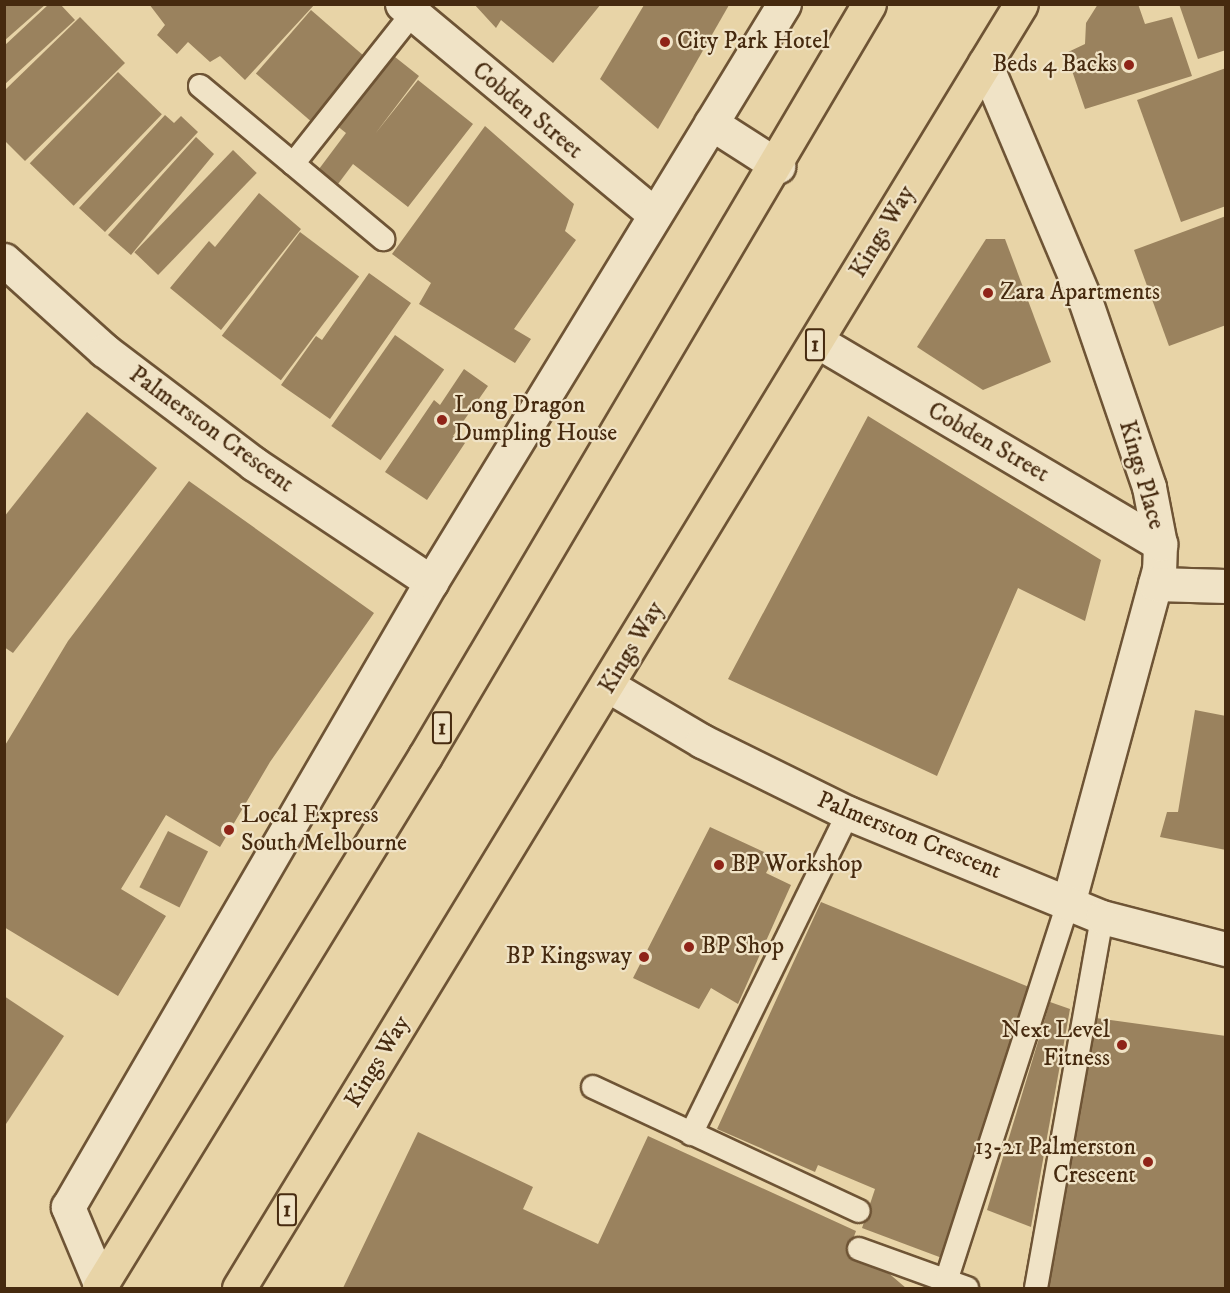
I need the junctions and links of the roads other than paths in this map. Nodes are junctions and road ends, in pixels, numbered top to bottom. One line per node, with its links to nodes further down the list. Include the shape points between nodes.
1 (784, 4): 7 (street)
2 (869, 4): 9 (highway, 1)
3 (1021, 4): 5 (highway, Kings Way / 1)
4 (407, 9): 8 (lane); 10 (street, Cobden Street)
5 (985, 63): 13 (highway, Kings Way / 1); 14 (street, Kings Place, via 1084,297 1149,487)
6 (200, 86): 8 (lane)
7 (711, 123): 9 (street); 10 (street)
8 (293, 164): 11 (lane)
9 (778, 166): 28 (highway, 1)
10 (655, 215): 15 (street)
11 (383, 239)
12 (4, 260): 15 (street, Palmerston Crescent, via 104,350 254,464)
13 (817, 341): 14 (street, Cobden Street); 18 (highway, Kings Way / 1)
14 (1160, 544): 16 (street, Kings Place)
15 (431, 582): 28 (street, via 68,1207)
16 (1155, 584): 17 (street); 20 (street, Kings Place)
17 (1226, 586)
18 (609, 686): 19 (street, Palmerston Crescent, via 702,741); 29 (highway, Kings Way / 1)
19 (848, 813): 20 (street, Palmerston Crescent); 24 (lane)
20 (1069, 901): 21 (street, Palmerston Crescent); 27 (lane)
21 (1102, 917): 22 (street, Palmerston Crescent); 31 (lane)
22 (1226, 949)
23 (592, 1087): 24 (lane)
24 (691, 1134): 25 (lane)
25 (859, 1211)
26 (859, 1249): 27 (lane)
27 (947, 1278): 30 (lane)
28 (101, 1288)
29 (239, 1288)
30 (967, 1288)
31 (1036, 1288)

